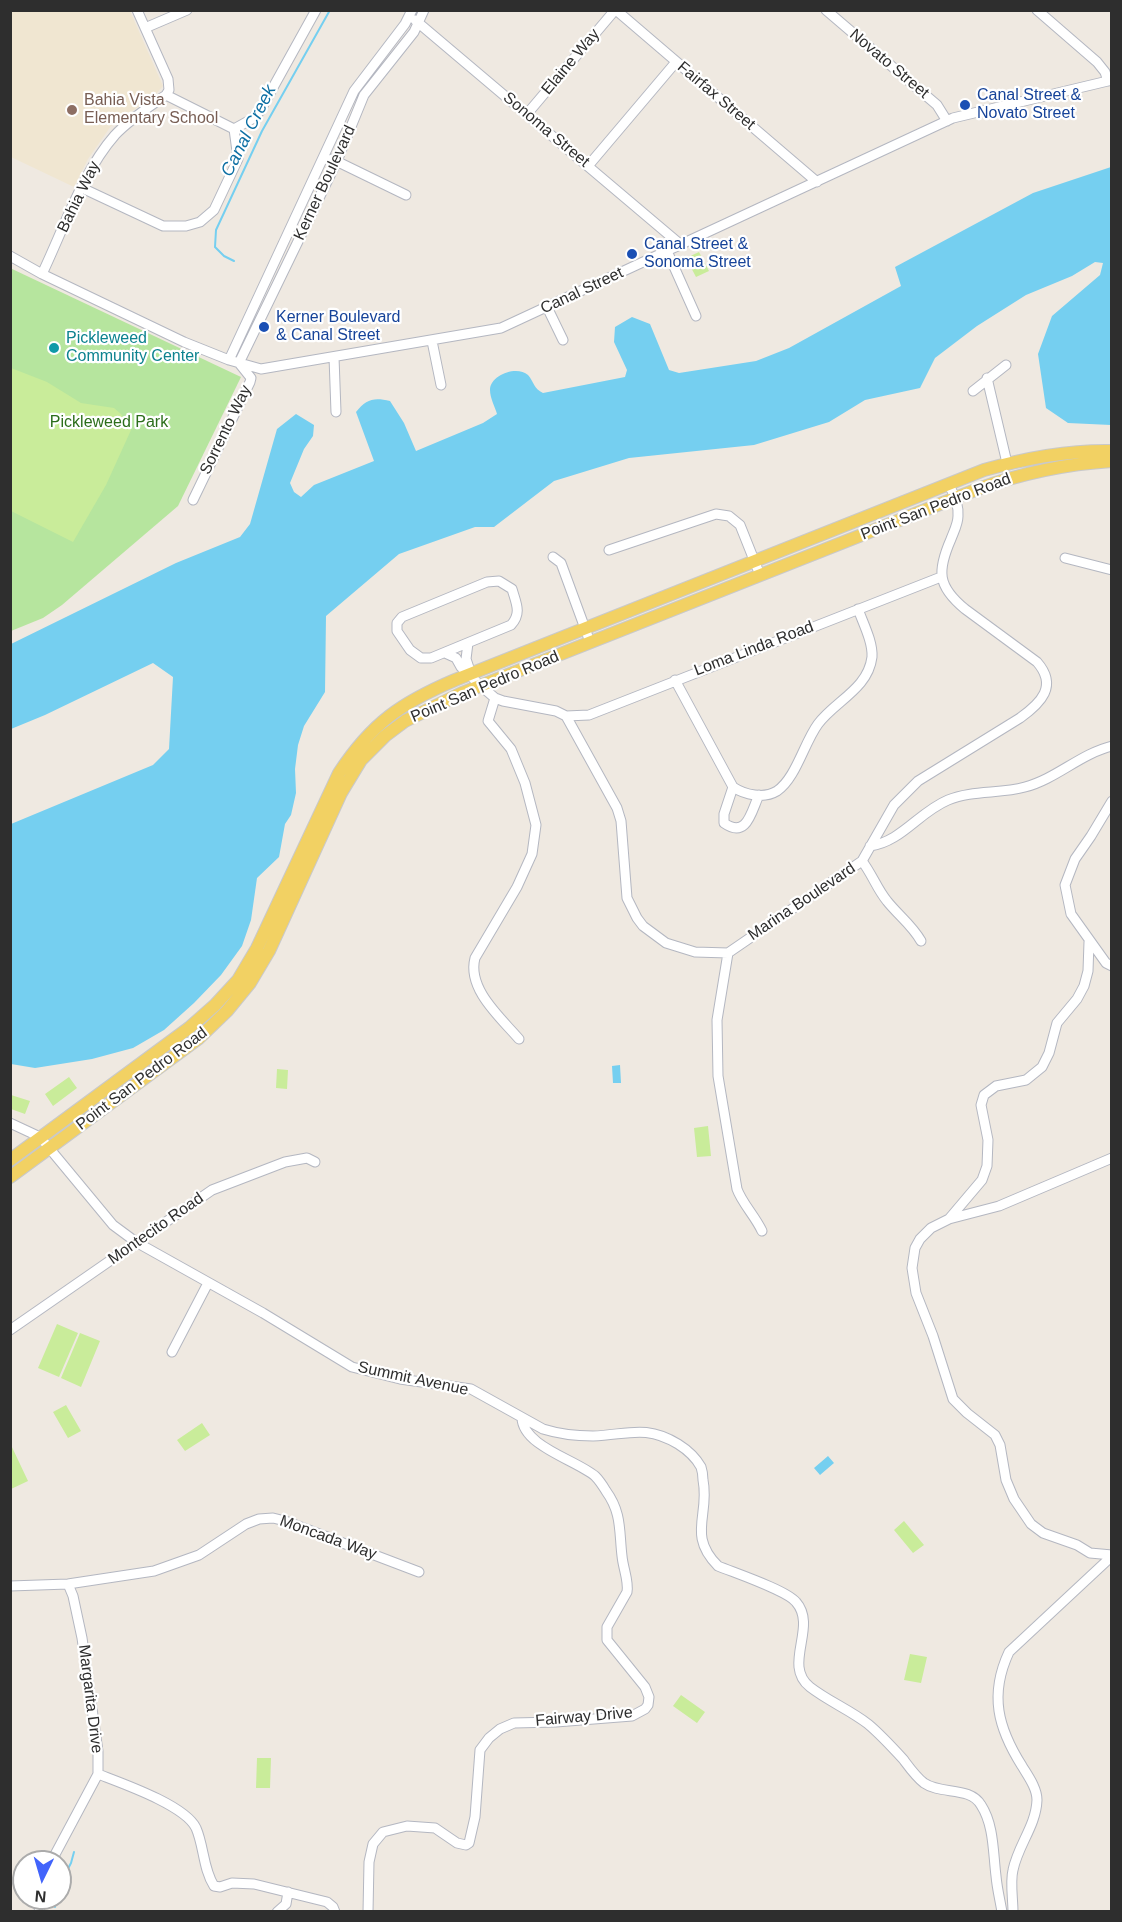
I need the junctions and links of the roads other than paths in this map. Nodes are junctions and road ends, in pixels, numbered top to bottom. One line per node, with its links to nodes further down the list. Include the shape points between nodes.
1 (137, 10): 10 (street)
2 (187, 10): 10 (street)
3 (316, 10): 16 (street, via 260,111)
4 (424, 10): 9 (street, Kerner Boulevard)
5 (615, 10): 11 (street, Fairfax Street); 14 (street, Elaine Way)
6 (826, 10): 15 (street, Novato Street, via 937,105)
7 (1037, 10): 12 (street, via 1097,62)
8 (411, 13): 9 (street, Sonoma Street); 17 (street, Kerner Boulevard, via 354,91)
9 (418, 23): 14 (street, Sonoma Street); 18 (street, Kerner Boulevard, via 364,95)
10 (145, 28): 13 (street, via 168,79)
11 (676, 62): 19 (street); 20 (street, Fairfax Street)
12 (1110, 80): 15 (street, Canal Street)
13 (166, 95): 16 (street); 21 (street, Bahia Way, via 116,134)
14 (527, 114): 19 (street, Sonoma Street)
15 (947, 121): 20 (street, Canal Street)
16 (234, 129): 21 (street, via 238,159 214,210 201,222 163,226)
17 (325, 155): 18 (street); 32 (street, Kerner Boulevard)
18 (337, 161): 22 (street); 33 (street, Kerner Boulevard)
19 (588, 166): 23 (street, Sonoma Street)
20 (817, 182): 23 (street, Canal Street)
21 (82, 188): 26 (street, Bahia Way)
22 (406, 195)
23 (681, 245): 24 (street, Canal Street)
24 (668, 251): 27 (street, Canal Street); 28 (street)
25 (10, 256): 26 (street, Canal Street)
26 (42, 274): 32 (street, Canal Street)
27 (547, 307): 29 (street); 30 (street, Canal Street, via 501,328)
28 (696, 316)
29 (562, 340)
30 (432, 341): 31 (street, Canal Street); 36 (street)
31 (334, 357): 33 (street, Canal Street, via 257,369); 38 (street)
32 (229, 360): 33 (street, Canal Street)
33 (238, 363): 44 (street, Sorrento Way, via 251,378)
34 (1006, 365): 35 (street)
35 (987, 378): 37 (street); 41 (street)
36 (441, 385)
37 (973, 391)
38 (336, 412)
39 (1112, 451): 41 (main road, Point San Pedro Road, via 1071,452)
40 (1112, 461): 43 (main road, Point San Pedro Road, via 1012,476)
41 (1007, 464): 42 (main road, Point San Pedro Road)
42 (949, 485): 43 (street); 48 (main road, Point San Pedro Road)
43 (956, 498): 50 (main road, Point San Pedro Road); 51 (street, via 958,518)
44 (193, 500)
45 (609, 550): 48 (street, via 716,514 729,516 740,525)
46 (553, 557): 53 (street, via 561,563)
47 (1065, 558): 49 (street)
48 (755, 562): 50 (street); 53 (main road, Point San Pedro Road)
49 (1112, 570)
50 (760, 575): 54 (main road, Point San Pedro Road)
51 (941, 577): 52 (street, Loma Linda Road); 66 (street, Marina Boulevard, via 954,600 1037,662 1044,670 1047,689 1033,709 918,782 894,805)
52 (858, 609): 58 (street, Loma Linda Road); 64 (street, via 872,656 868,672 858,687 818,724 787,781 777,791)
53 (585, 629): 54 (street); 57 (main road, Point San Pedro Road)
54 (590, 642): 59 (main road, Point San Pedro Road)
55 (468, 643): 56 (street); 56 (street, via 512,625 518,618 519,609 508,585 487,582 402,617 397,623 397,631 410,650 421,658); 57 (street, via 466,659)
56 (445, 652): 57 (street)
57 (471, 674): 59 (street); 74 (main road, Point San Pedro Road, via 407,703 379,724 352,754 238,980 189,1028)
58 (675, 680): 61 (street, Loma Linda Road, via 589,715); 63 (street)
59 (481, 686): 60 (street); 75 (main road, Point San Pedro Road, via 405,721 361,760 341,793 269,951 250,983 199,1038)
60 (495, 698): 61 (street); 72 (street, via 488,721 512,749 536,825 532,854 521,879 475,958 472,970 479,991)
61 (566, 716): 70 (street, via 617,808 626,893 637,918 666,943 696,952)
62 (1112, 746): 66 (street, via 1084,756 1025,788 949,800 882,845)
63 (733, 786): 64 (street); 64 (street, via 724,823 733,829 745,825)
64 (759, 795)
65 (1112, 801): 69 (street, via 1074,860 1065,885 1071,914)
66 (870, 846): 67 (street, Marina Boulevard)
67 (862, 861): 68 (street, via 887,901); 70 (street, Marina Boulevard)
68 (921, 941)
69 (1089, 942): 71 (street); 80 (street, via 1084,986 1058,1023 1042,1067 1026,1080 996,1086 984,1095 981,1105 988,1140 987,1166 976,1189)
70 (728, 953): 81 (street, via 717,1020 718,1076 737,1189)
71 (1112, 966)
72 (519, 1039)
73 (10, 1123): 74 (street, Summit Avenue)
74 (40, 1137): 75 (street, Summit Avenue); 77 (main road, Point San Pedro Road)
75 (51, 1148): 79 (main road, Point San Pedro Road); 82 (street, Summit Avenue, via 113,1225)
76 (1112, 1158): 80 (street, via 999,1206)
77 (10, 1160)
78 (315, 1162): 82 (street, Montecito Road, via 307,1158 285,1162 227,1183)
79 (10, 1177)
80 (949, 1219): 87 (street, via 920,1239 912,1268 916,1293 953,1399 1000,1444 1006,1480 1031,1524 1090,1553)
81 (762, 1231)
82 (136, 1242): 83 (street, Summit Avenue); 84 (street, Montecito Road)
83 (208, 1283): 85 (street); 86 (street, Summit Avenue, via 352,1367 400,1379 471,1389)
84 (10, 1330)
85 (172, 1352)
86 (522, 1418): 96 (street, Fairway Drive, via 532,1437 594,1476 618,1512 628,1587 606,1634 645,1687 648,1705 632,1716 514,1723 500,1729 480,1750 469,1843 457,1843 435,1828 407,1826 383,1832 373,1844 369,1862); 97 (street, Summit Avenue, via 555,1433 653,1433 685,1449 701,1467 706,1492 701,1536 704,1550 718,1566 791,1597 802,1611 798,1656 799,1670 807,1685 867,1723 923,1783 938,1791 968,1794 980,1802 993,1843)
87 (1112, 1555): 98 (street, via 1009,1652 1004,1664 997,1701 1001,1721 1009,1746 1034,1786 1037,1798 1033,1822 1013,1870)
88 (420, 1572): 89 (street, Moncada Way, via 273,1518 246,1524 199,1555 154,1571)
89 (68, 1584): 90 (street); 91 (street, Margarita Drive, via 82,1638)
90 (10, 1586)
91 (98, 1774): 92 (street, Margarita Drive); 93 (street, via 167,1804 189,1818 196,1827 214,1886 254,1884)
92 (57, 1850)
93 (288, 1892): 94 (street, via 286,1904); 95 (street, via 327,1902)
94 (277, 1911)
95 (336, 1911)
96 (368, 1911)
97 (1002, 1911)
98 (1013, 1911)

